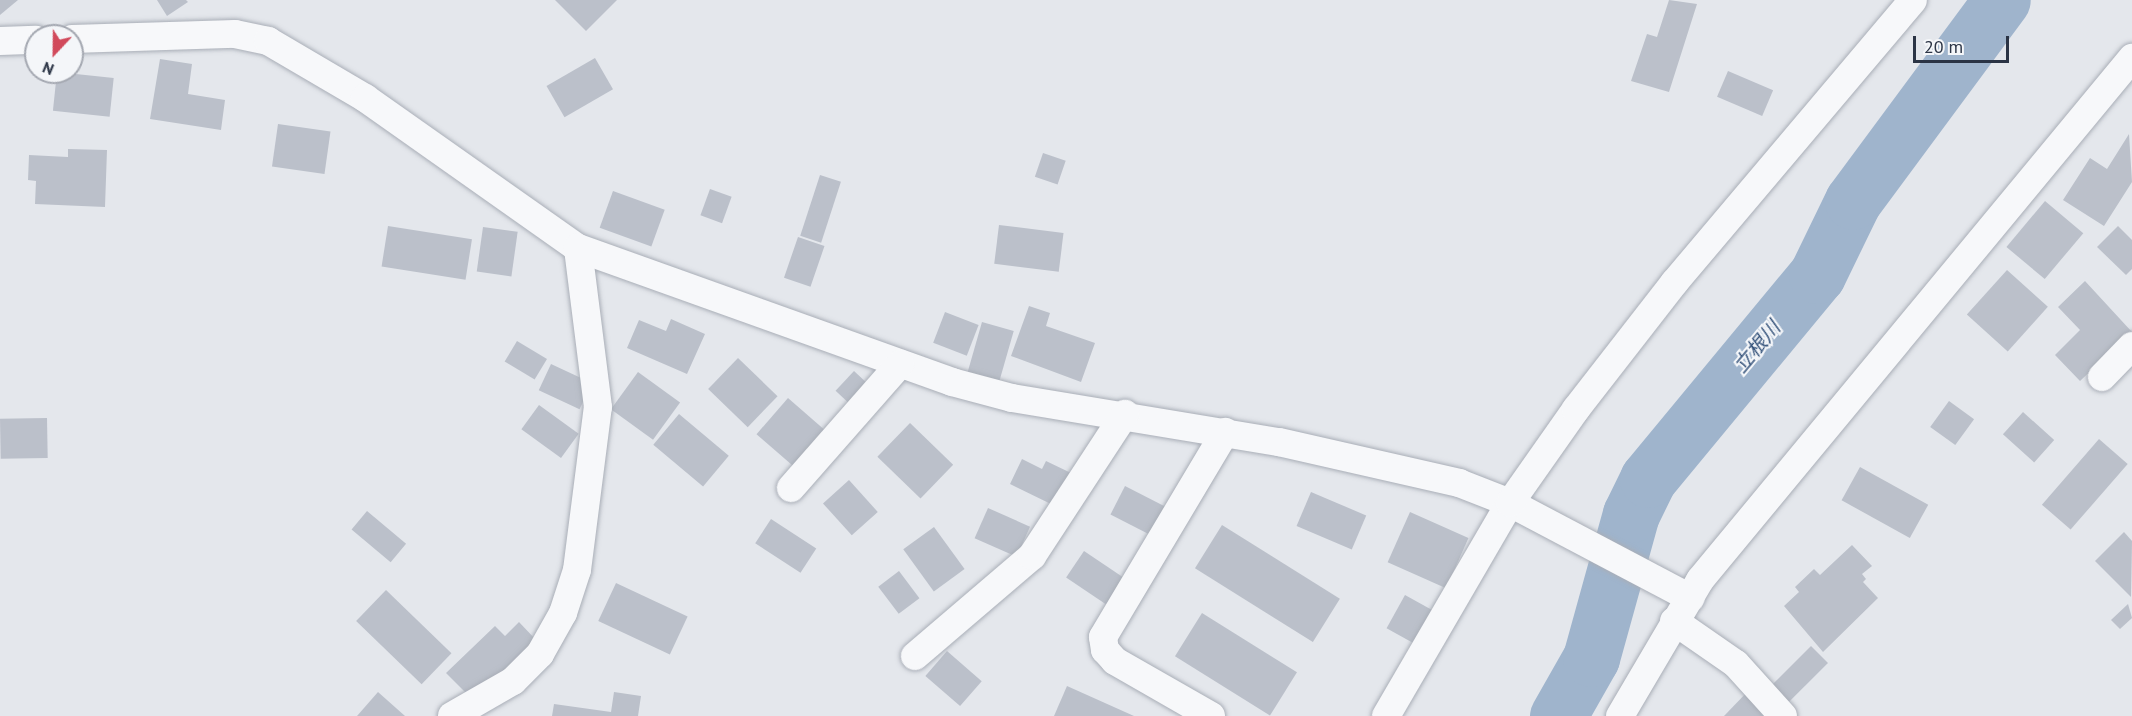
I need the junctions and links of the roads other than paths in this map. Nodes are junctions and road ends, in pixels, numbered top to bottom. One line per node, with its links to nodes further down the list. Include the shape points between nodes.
1 (1913, 0): 13 (street, via 1674,283)
2 (84, 39): 6 (street, via 235,34 268,40 365,98)
3 (24, 40): 4 (street)
4 (0, 41)
5 (2132, 58): 14 (street)
6 (578, 248): 8 (street); 16 (street, via 598,407 577,570 563,613 540,654 513,681)
7 (2132, 345): 9 (street)
8 (900, 364): 10 (street, via 1012,398); 12 (street)
9 (2102, 377)
10 (1125, 414): 11 (street); 15 (street, via 1032,556)
11 (1225, 432): 13 (street, via 1460,483); 17 (street, via 1102,637 1114,661)
12 (791, 488)
13 (1514, 506): 14 (street); 18 (street)
14 (1680, 603): 19 (street); 20 (street)
15 (915, 656)
16 (452, 716)
17 (1211, 716)
18 (1386, 716)
19 (1620, 716)
20 (1783, 716)

